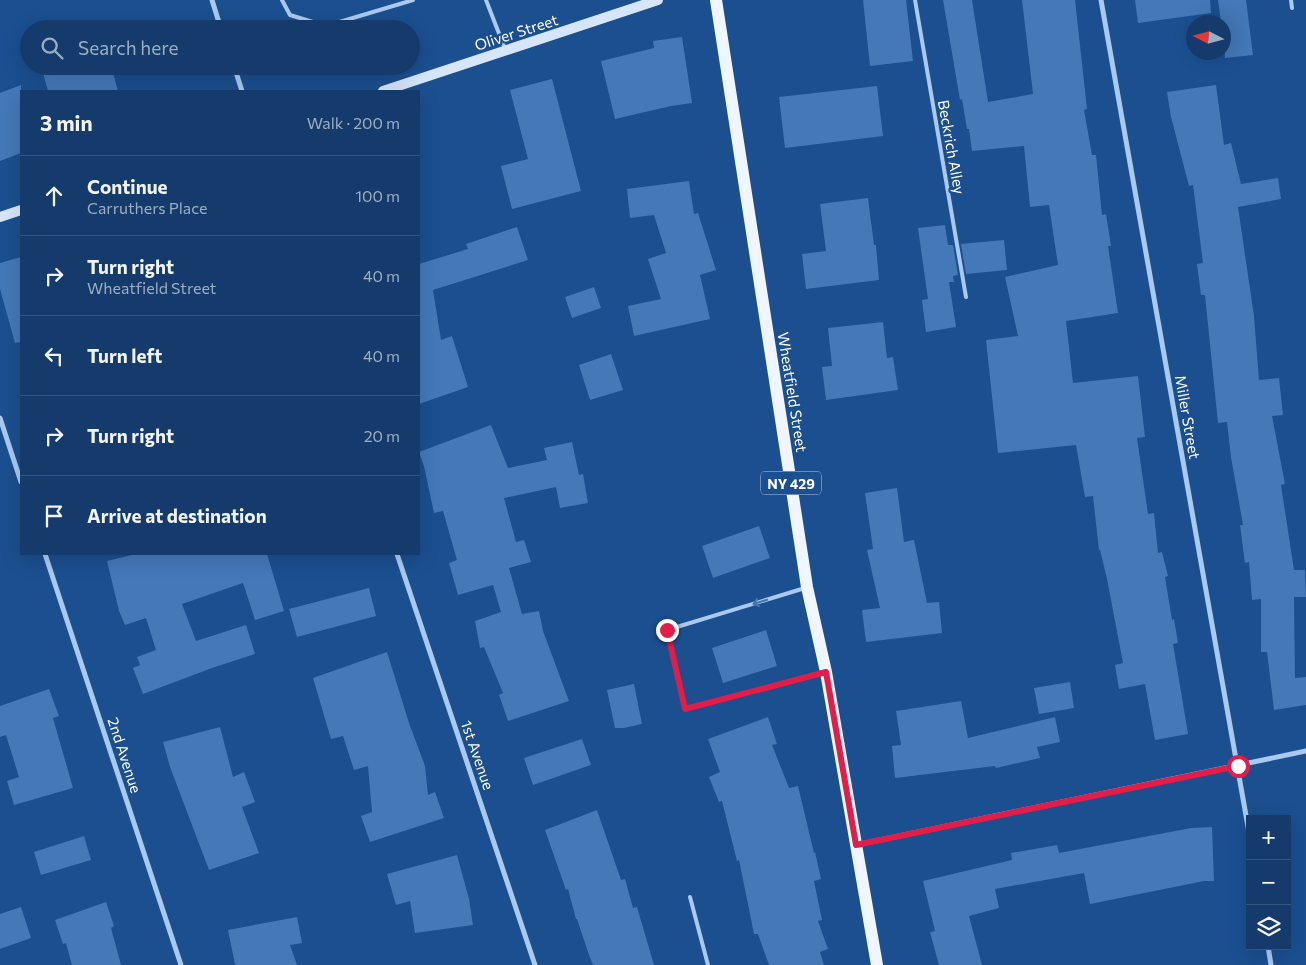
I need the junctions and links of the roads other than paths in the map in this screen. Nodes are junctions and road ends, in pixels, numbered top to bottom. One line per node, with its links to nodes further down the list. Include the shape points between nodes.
1 (212, 0): 11 (street)
2 (282, 0): 12 (lane, via 290,15)
3 (413, 0): 13 (lane)
4 (486, 0): 14 (lane)
5 (658, 0): 14 (main road, Oliver Street)
6 (716, 0): 25 (main road, Wheatfield Street / NY 429)
7 (915, 0): 20 (lane, Beckrich Alley)
8 (1101, 0): 28 (street, Miller Street)
9 (1291, 0): 10 (lane)
10 (1292, 8)
11 (218, 20)
12 (306, 20)
13 (346, 20)
14 (505, 52): 17 (main road, Oliver Street)
15 (237, 75): 16 (street)
16 (242, 90)
17 (387, 90)
18 (20, 210): 19 (main road)
19 (0, 217)
20 (966, 297)
21 (0, 418): 22 (street)
22 (20, 479)
23 (45, 555): 33 (street, 2nd Avenue)
24 (397, 555): 34 (street, 1st Avenue)
25 (807, 587): 26 (main road, Wheatfield Street / NY 429); 26 (lane, one-way to 26, via 667,630 685,709)
26 (826, 672): 30 (main road, Wheatfield Street / NY 429)
27 (1306, 751): 28 (street)
28 (1238, 766): 29 (street, Miller Street); 30 (street)
29 (1246, 815)
30 (856, 845): 36 (main road, Wheatfield Street / NY 429)
31 (690, 897): 35 (lane)
32 (1269, 950): 37 (street)
33 (181, 965)
34 (535, 965)
35 (708, 965)
36 (876, 965)
37 (1271, 965)

